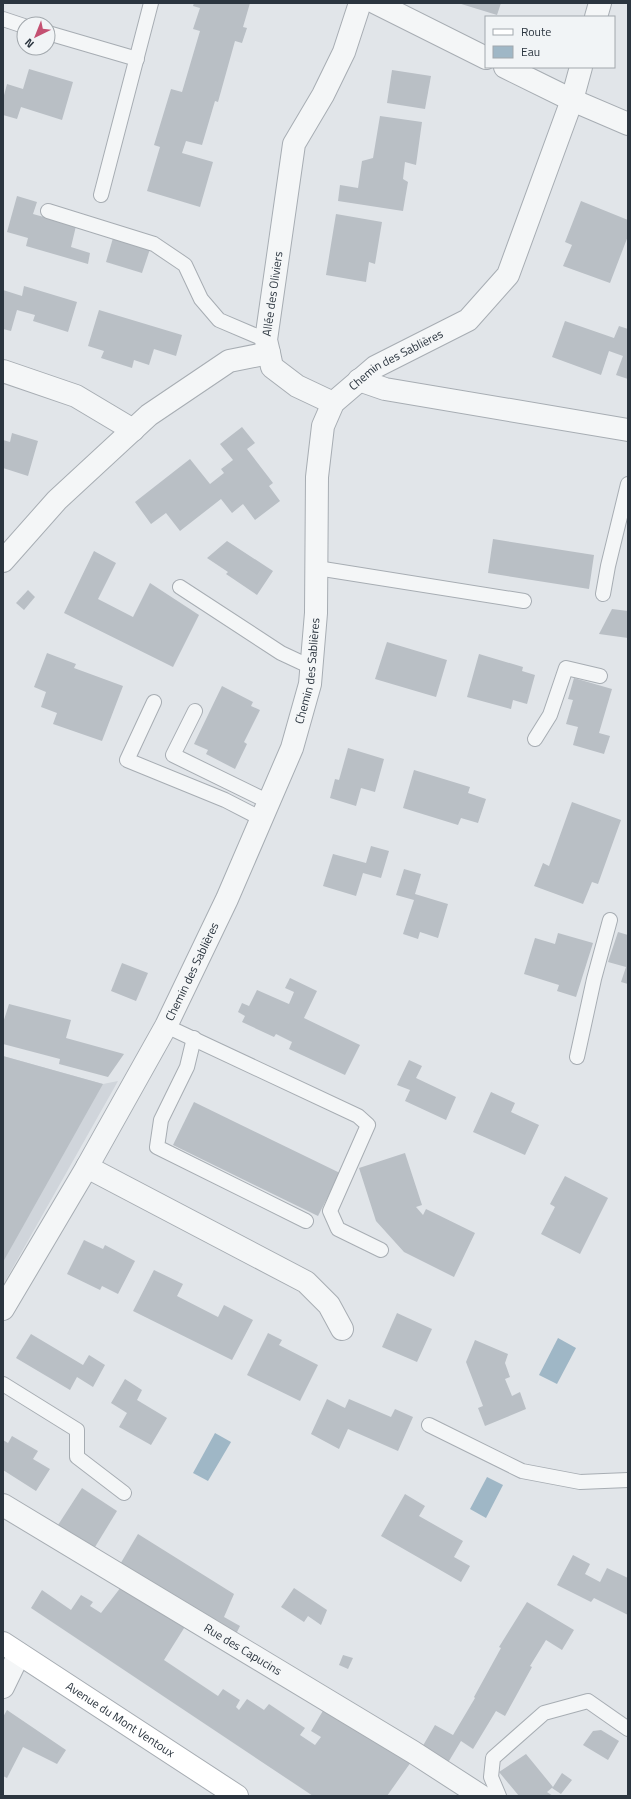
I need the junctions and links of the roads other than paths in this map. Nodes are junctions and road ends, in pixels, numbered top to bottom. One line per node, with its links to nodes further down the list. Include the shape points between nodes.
1 (151, 3): 10 (lane)
2 (360, 3): 17 (street, Allée des Oliviers, via 344,52 294,144)
3 (376, 3): 9 (street)
4 (600, 3): 5 (street)
5 (596, 16)
6 (3, 19): 7 (lane)
7 (16, 23)
8 (56, 35): 10 (lane)
9 (485, 58)
10 (137, 59): 15 (lane)
11 (507, 68): 13 (street)
12 (581, 68): 13 (street, Chemin des Sablières)
13 (572, 100): 14 (street); 19 (street, Chemin des Sablières, via 508,275 468,320 375,367)
14 (628, 124)
15 (102, 195)
16 (48, 211): 17 (lane, via 154,244 185,265 201,299 219,320)
17 (268, 346): 20 (street, via 272,367 297,386); 21 (street, Allée des Oliviers, via 229,361 149,415)
18 (3, 372): 21 (street, via 76,396)
19 (359, 380): 20 (street, Chemin des Sablières); 22 (street, via 386,389)
20 (333, 403): 25 (street, Chemin des Sablières, via 323,426 318,470)
21 (133, 430): 24 (street, Allée des Oliviers, via 57,500)
22 (628, 430)
23 (628, 484): 27 (lane)
24 (3, 561)
25 (317, 568): 28 (lane); 29 (street, Chemin des Sablières)
26 (180, 587): 29 (lane, via 281,653)
27 (603, 594)
28 (524, 601)
29 (311, 667): 34 (street, Chemin des Sablières, via 310,684 292,748)
30 (600, 676): 33 (lane, via 566,668 550,715)
31 (154, 702): 34 (lane, via 127,760 224,800)
32 (195, 711): 34 (lane, via 173,755)
33 (535, 739)
34 (266, 811): 36 (street, Chemin des Sablières)
35 (610, 920): 38 (lane)
36 (166, 1026): 37 (lane); 39 (street, Chemin des Sablières)
37 (194, 1038): 40 (lane, via 187,1067 161,1120 157,1147); 41 (lane, via 358,1116 368,1125 330,1211 338,1229)
38 (577, 1057)
39 (87, 1167): 42 (street, Chemin des Sablières); 43 (street, via 306,1282 329,1305)
40 (306, 1221)
41 (381, 1250)
42 (3, 1309)
43 (342, 1329)
44 (3, 1384): 47 (lane, via 77,1430 77,1457)
45 (429, 1424): 46 (lane, via 522,1470 580,1482)
46 (628, 1480)
47 (124, 1492)
48 (3, 1505): 53 (street, Rue des Capucins, via 413,1752)
49 (11, 1648): 50 (street); 52 (main road, Avenue du Mont Ventoux)
50 (3, 1687)
51 (628, 1729): 54 (lane, via 588,1700 544,1713 492,1758 491,1777)
52 (237, 1796)
53 (481, 1796)
54 (499, 1796)

